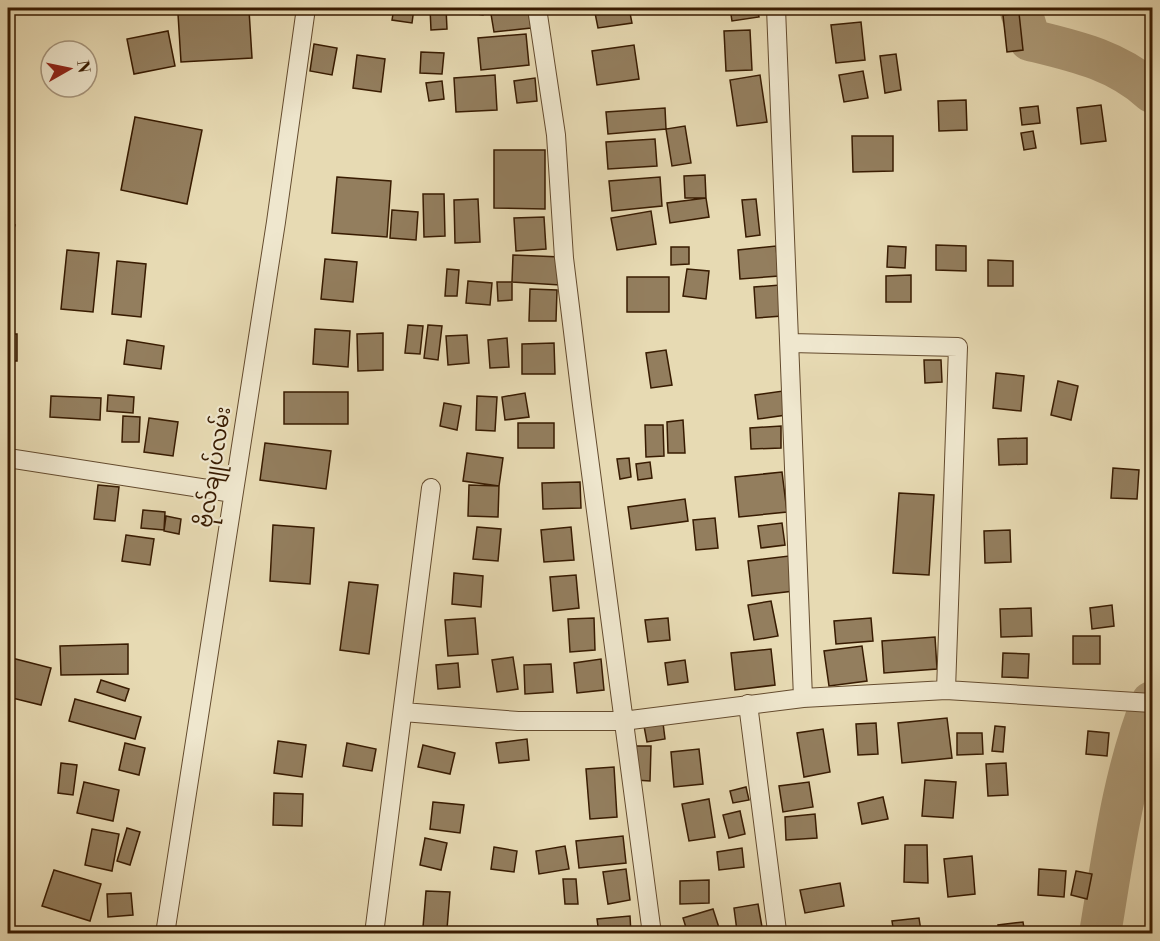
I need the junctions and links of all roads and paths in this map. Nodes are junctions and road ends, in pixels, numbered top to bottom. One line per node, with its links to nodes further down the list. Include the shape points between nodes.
1 (306, 8): 7 (street, ဗိုလ်ချုပ်လမ်း)
2 (537, 8): 13 (street, via 556,135 564,258)
3 (776, 8): 4 (street)
4 (791, 343): 8 (street, via 958,346); 9 (street)
5 (8, 458): 7 (street)
6 (431, 488): 12 (street)
7 (233, 493): 15 (street, ဗိုလ်ချုပ်လမ်း)
8 (946, 690): 9 (street); 10 (street)
9 (803, 698): 11 (street)
10 (1152, 703)
11 (748, 704): 13 (street); 14 (street)
12 (403, 712): 13 (street, via 518,721); 16 (street)
13 (623, 721): 17 (street)
14 (777, 932)
15 (165, 933)
16 (374, 933)
17 (652, 933)

